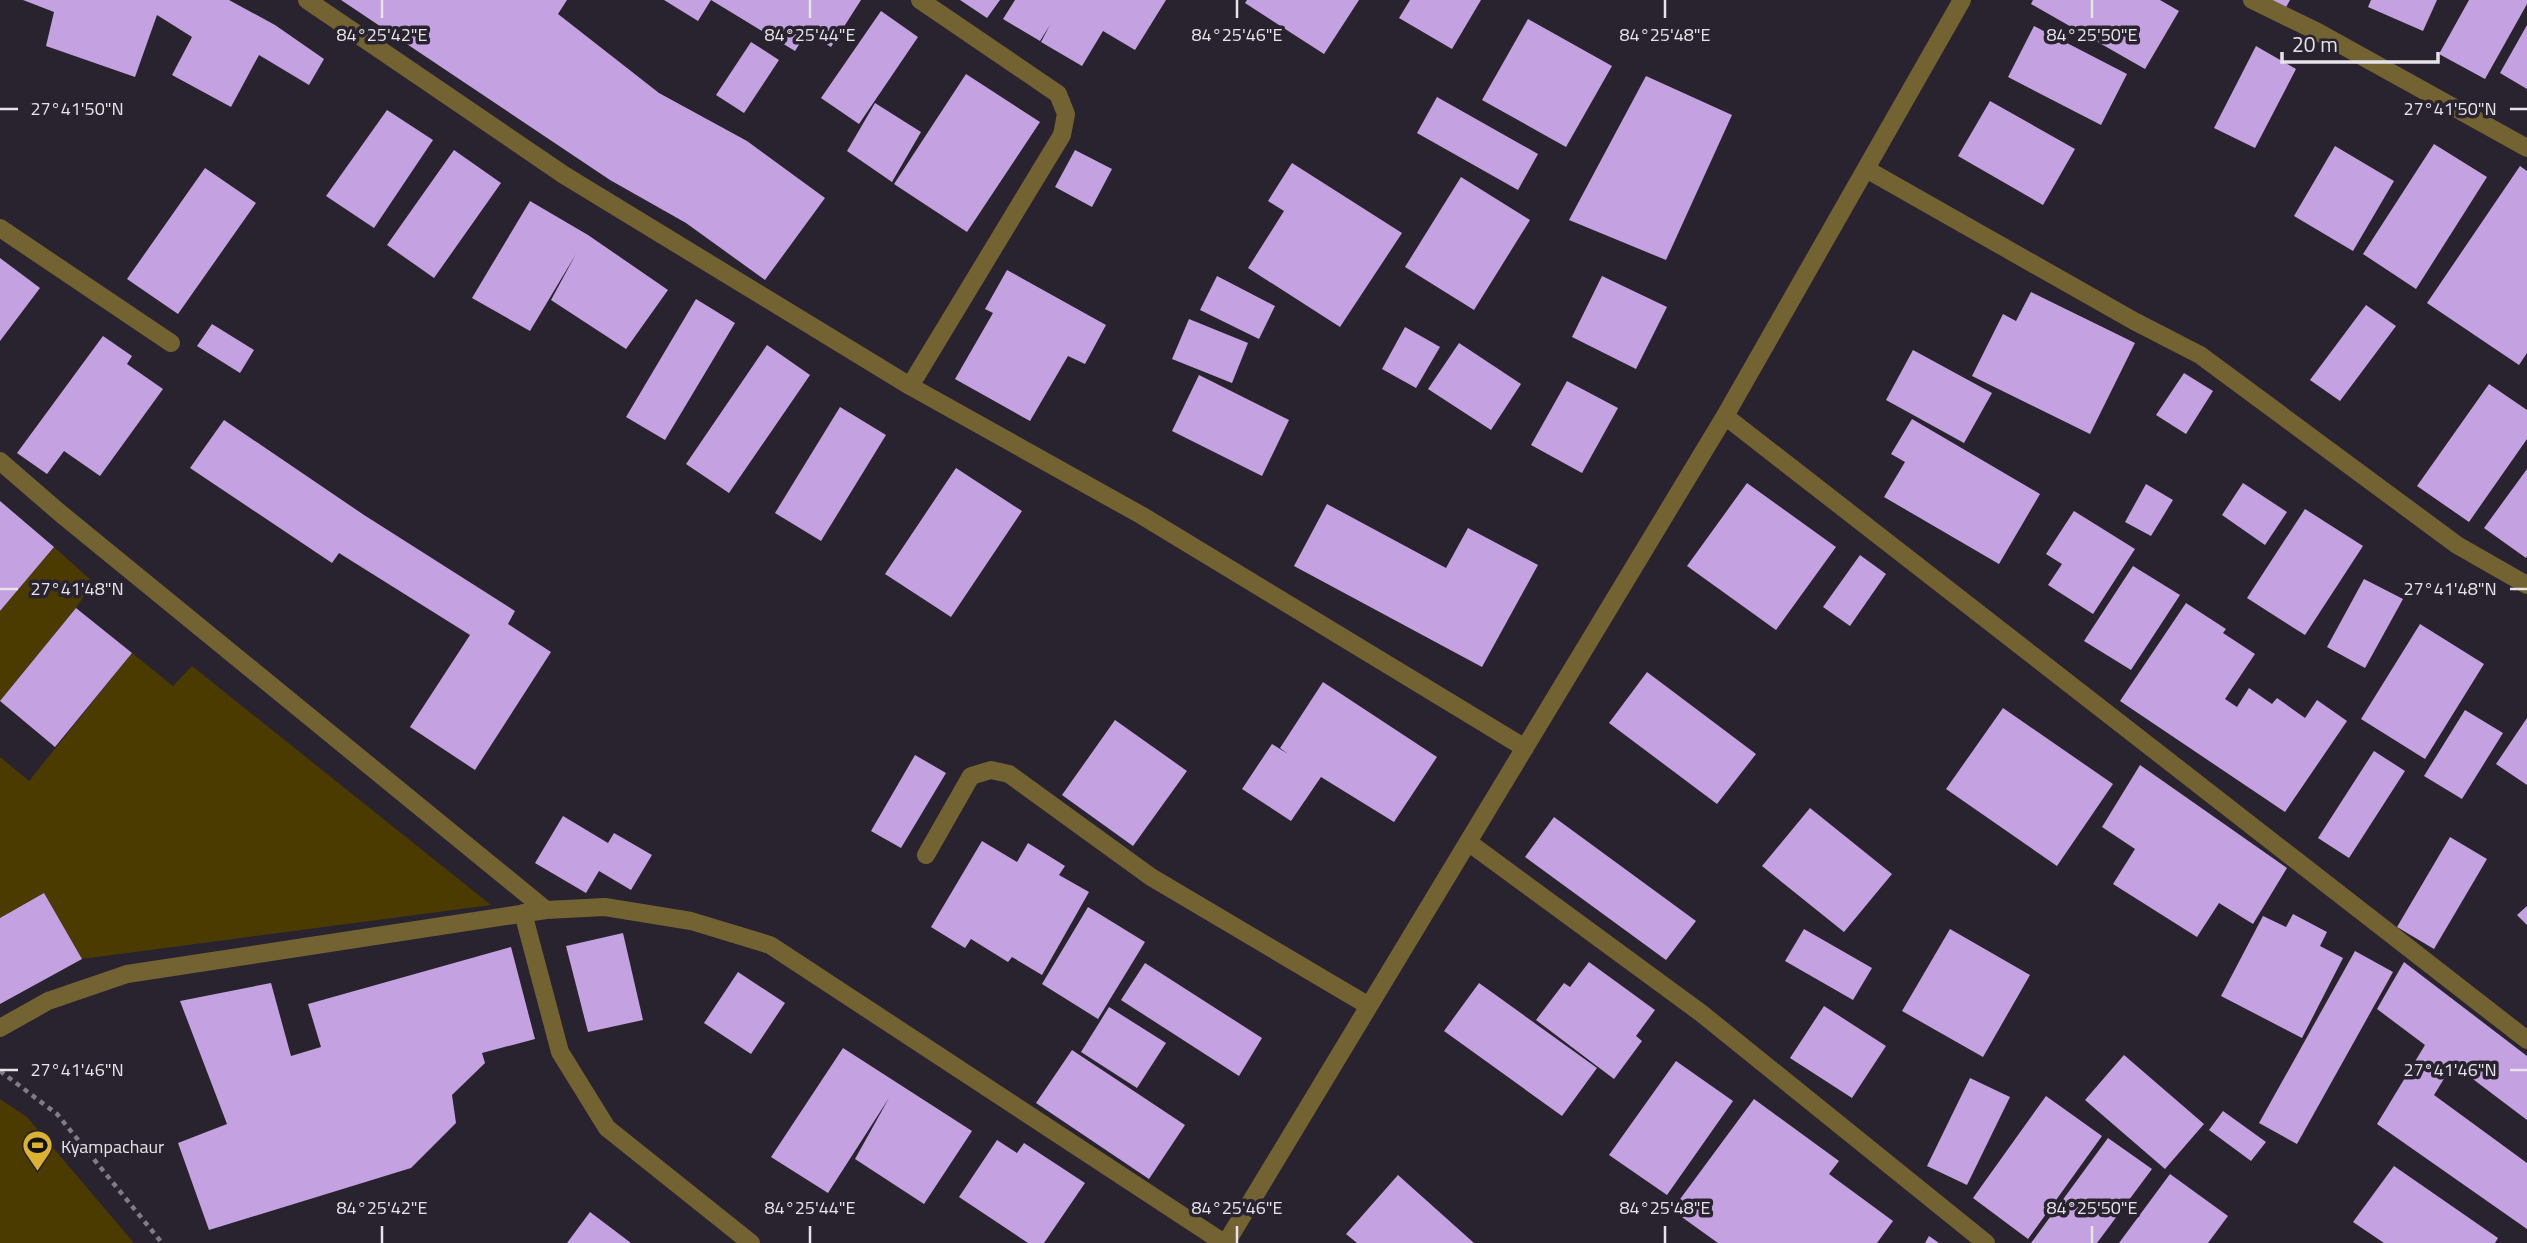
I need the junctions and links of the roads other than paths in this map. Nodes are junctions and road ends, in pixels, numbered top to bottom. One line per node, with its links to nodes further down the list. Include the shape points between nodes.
1 (307, 0): 9 (street, via 564,175)
2 (920, 0): 9 (street, via 1058,94 1066,114 1062,135)
3 (1962, 0): 6 (street)
4 (2252, 0): 5 (street)
5 (2527, 148)
6 (1866, 169): 10 (street); 12 (street, via 2200,355 2457,545)
7 (0, 228): 8 (street)
8 (171, 343)
9 (910, 386): 13 (street, via 1141,516)
10 (1725, 416): 13 (street); 20 (street)
11 (0, 461): 16 (street)
12 (2527, 585)
13 (1525, 748): 14 (street)
14 (1468, 842): 18 (street); 23 (street, via 1701,1013)
15 (926, 855): 18 (street, via 971,776 991,771 1009,774 1151,877)
16 (546, 910): 17 (street); 22 (street, via 605,907 691,921 770,945)
17 (523, 913): 19 (street, via 127,974 48,1001); 21 (street, via 560,1052 607,1128)
18 (1368, 1006): 22 (street)
19 (0, 1028)
20 (2527, 1040)
21 (751, 1243)
22 (1225, 1243)
23 (1986, 1243)

